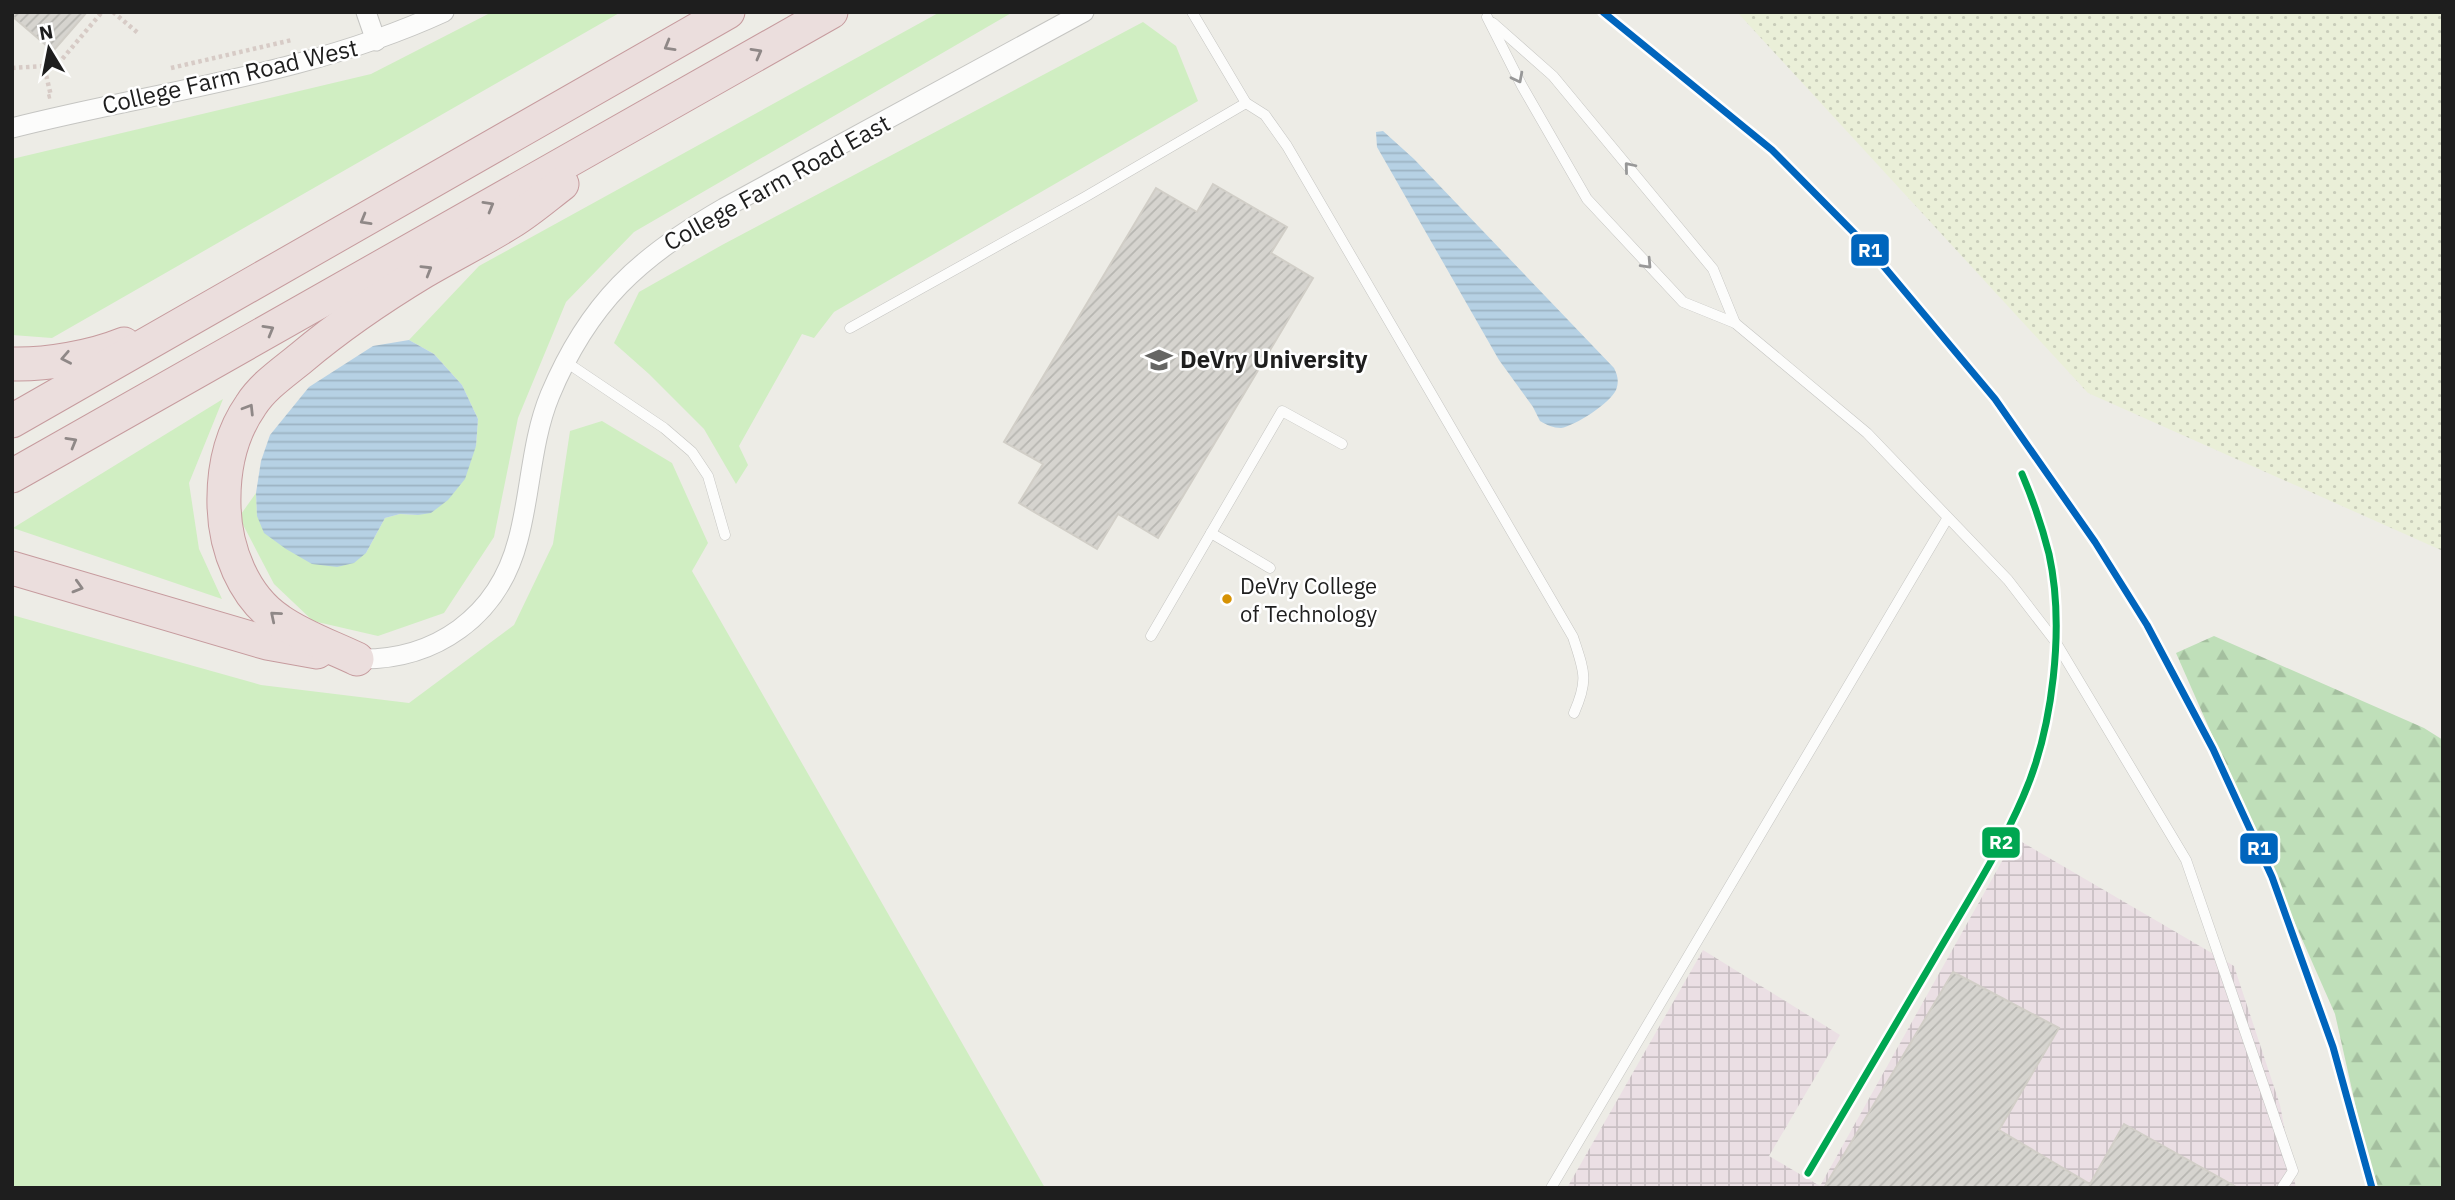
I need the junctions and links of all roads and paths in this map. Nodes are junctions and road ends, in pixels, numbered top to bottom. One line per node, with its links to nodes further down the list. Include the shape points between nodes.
1 (102, 12): 13 (path, via 58,64)
2 (113, 12): 10 (path)
3 (366, 12): 12 (street)
4 (444, 12): 12 (street, College Farm Road West)
5 (729, 12): 22 (highway, one-way to 22)
6 (831, 12): 19 (highway, one-way to 6)
7 (1084, 12): 25 (street, College Farm Road East, via 669,241 610,294)
8 (1192, 12): 20 (lane)
9 (1485, 15): 23 (lane, one-way to 9, via 1713,269 1553,76); 23 (lane, one-way to 23, via 1587,199 1683,302)
10 (138, 33)
11 (296, 39): 15 (path)
12 (376, 41): 21 (street, College Farm Road West, via 266,72)
13 (44, 66): 14 (path); 17 (path)
14 (12, 68)
15 (168, 69)
16 (64, 93): 17 (path)
17 (51, 96): 18 (path)
18 (38, 99)
19 (676, 99): 29 (highway, one-way to 19); 36 (highway, one-way to 19, via 280,621 255,596 230,553 224,478 233,440 251,403 350,319 512,222)
20 (1246, 103): 24 (lane); 37 (lane, via 1265,115 1287,146 1573,637 1584,691)
21 (12, 128)
22 (201, 314): 26 (highway, one-way to 26, via 110,349); 27 (highway)
23 (1735, 323): 30 (lane, via 1867,433)
24 (850, 328)
25 (566, 362): 32 (lane, via 692,452 708,476); 36 (street, College Farm Road East, via 542,419 519,540 494,595 466,624 433,644 396,657)
26 (12, 364)
27 (12, 421)
28 (1342, 444): 31 (lane, via 1282,411)
29 (12, 476)
30 (1947, 519): 38 (lane); 39 (lane, via 2008,580 2055,641 2186,860 2293,1171)
31 (1211, 533): 34 (lane); 35 (lane)
32 (725, 535)
33 (12, 568): 36 (highway, one-way to 36, via 267,643)
34 (1270, 568)
35 (1151, 636)
36 (357, 659)
37 (1574, 713)
38 (1551, 1188)
39 (2282, 1188)

